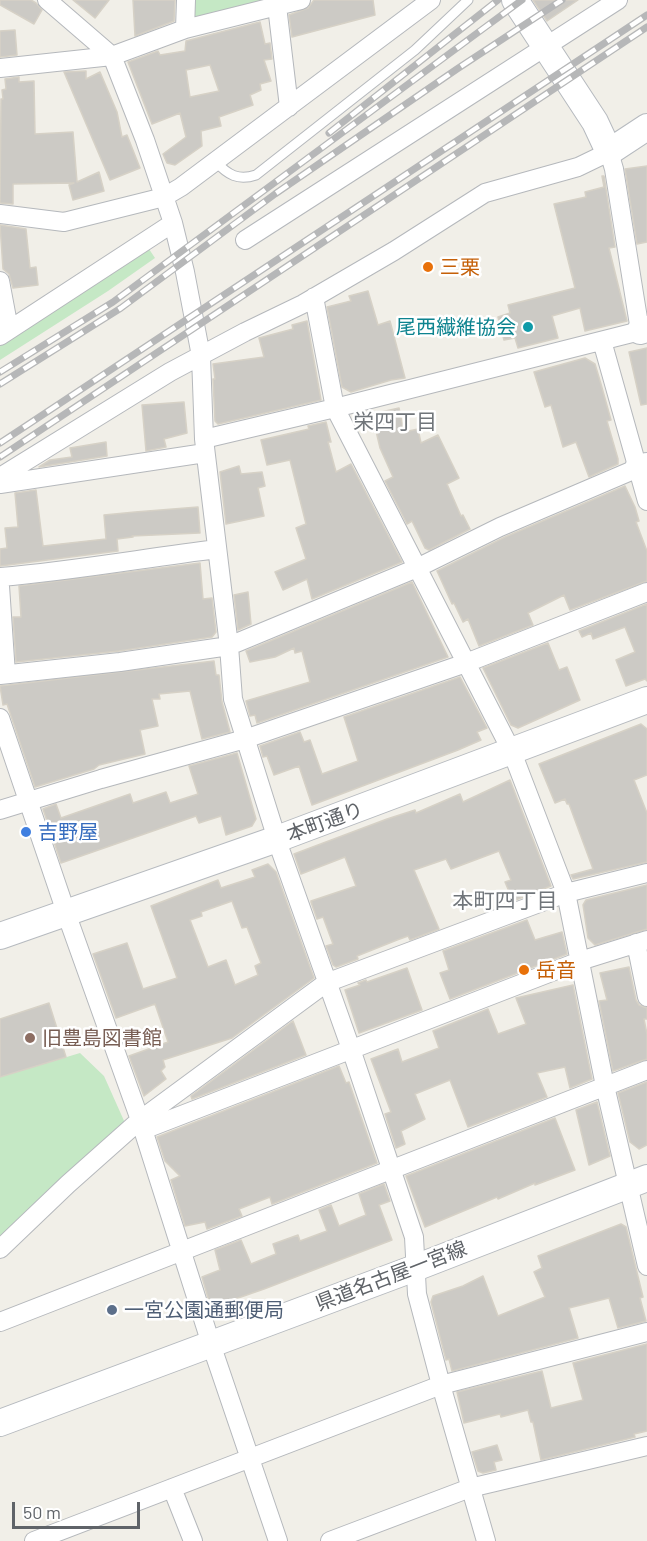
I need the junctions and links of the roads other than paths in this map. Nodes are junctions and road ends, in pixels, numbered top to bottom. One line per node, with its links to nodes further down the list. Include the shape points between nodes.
1 (47, 0): 10 (street)
2 (186, 0): 9 (street)
3 (301, 0): 8 (street)
4 (431, 0): 12 (street)
5 (468, 0): 15 (lane, via 415,50 256,175 235,177)
6 (515, 0): 14 (street, via 595,122)
7 (618, 0): 19 (street)
8 (277, 6): 9 (street); 12 (street)
9 (185, 29): 10 (street)
10 (112, 56): 11 (street); 16 (street)
11 (0, 68)
12 (289, 107): 15 (street)
13 (647, 127): 14 (street)
14 (609, 152): 21 (street, via 578,167 485,193); 22 (street)
15 (215, 161): 16 (street)
16 (164, 197): 17 (street, via 64,222); 18 (street)
17 (0, 214)
18 (173, 223): 23 (street); 25 (street)
19 (245, 240)
20 (0, 281): 23 (street)
21 (314, 297): 25 (street); 26 (street)
22 (643, 330): 24 (street)
23 (4, 332)
24 (602, 341): 26 (street); 28 (street)
25 (201, 356): 27 (street); 29 (street)
26 (335, 408): 27 (street); 33 (street)
27 (204, 446): 30 (street); 32 (street)
28 (642, 467): 31 (street); 33 (street, via 500,527)
29 (0, 477)
30 (0, 484)
31 (647, 501)
32 (217, 549): 34 (street); 37 (street)
33 (417, 568): 37 (street); 38 (street)
34 (0, 577)
35 (0, 586): 39 (street)
36 (647, 592): 38 (street)
37 (229, 646): 39 (street); 42 (street, via 232,699)
38 (466, 663): 42 (street); 43 (street)
39 (3, 674)
40 (647, 700): 43 (street, 本町通り)
41 (0, 718): 44 (street)
42 (245, 739): 44 (street); 46 (street)
43 (512, 752): 46 (street, 本町通り); 48 (street)
44 (29, 801): 45 (street); 49 (street)
45 (0, 810)
46 (277, 839): 49 (street, 本町通り); 53 (street)
47 (647, 873): 48 (street)
48 (566, 893): 52 (street); 53 (street)
49 (66, 913): 50 (street, 本町通り); 58 (street)
50 (0, 936)
51 (641, 942): 52 (street); 54 (street)
52 (580, 961): 55 (street); 57 (street)
53 (327, 983): 55 (street); 58 (street)
54 (647, 997)
55 (351, 1049): 58 (street); 59 (street)
56 (647, 1070): 57 (street)
57 (605, 1086): 59 (street); 60 (street)
58 (142, 1125): 61 (street, via 68,1184); 62 (street)
59 (392, 1171): 62 (street); 64 (street, via 414,1237)
60 (638, 1181): 63 (street); 64 (street, 県道名古屋一宮線)
61 (0, 1250)
62 (183, 1252): 65 (street); 67 (street)
63 (647, 1266)
64 (415, 1268): 67 (street, 県道名古屋一宮線); 68 (street, via 417,1294)
65 (0, 1322)
66 (647, 1332): 68 (street)
67 (211, 1344): 69 (street, 県道名古屋一宮線); 71 (street)
68 (441, 1385): 71 (street); 73 (street)
69 (0, 1423)
70 (647, 1446): 73 (street)
71 (251, 1458): 72 (street); 78 (street)
72 (172, 1488): 75 (street); 77 (street)
73 (470, 1488): 74 (street); 80 (street)
74 (374, 1533): 79 (street)
75 (64, 1536): 76 (street)
76 (34, 1541)
77 (193, 1541)
78 (278, 1541)
79 (330, 1541)
80 (486, 1541)

